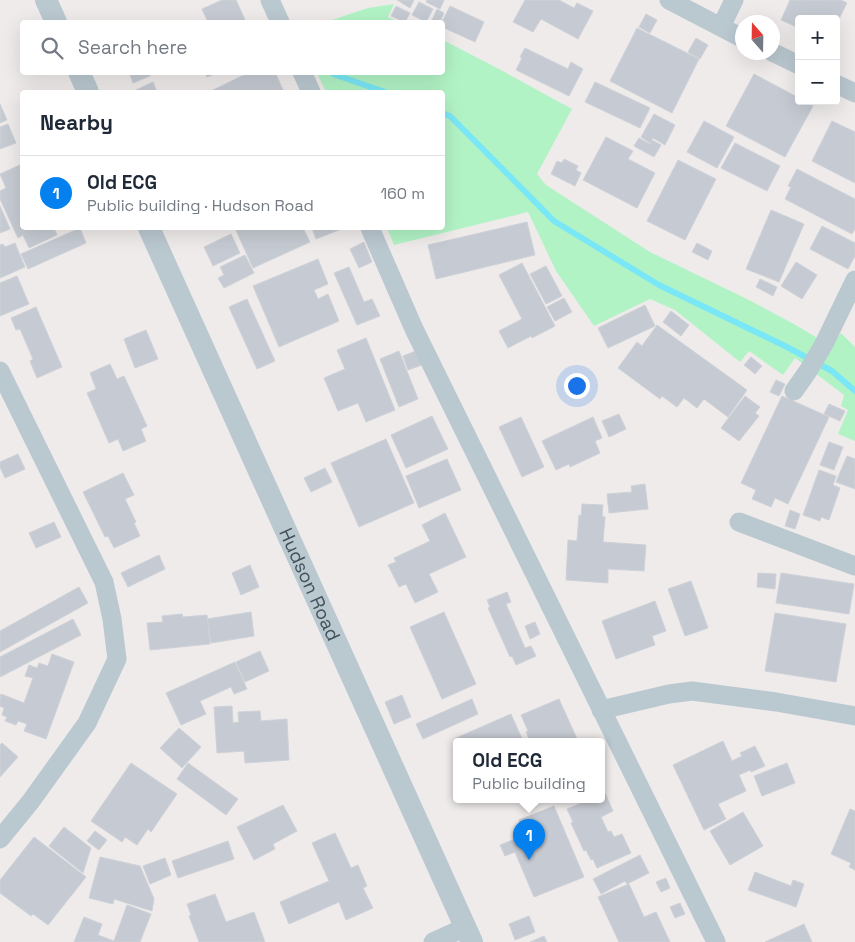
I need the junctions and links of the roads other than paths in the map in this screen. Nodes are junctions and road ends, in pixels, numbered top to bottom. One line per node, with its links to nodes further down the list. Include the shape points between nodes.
1 (46, 0): 5 (street)
2 (270, 0): 6 (street)
3 (669, 0): 7 (street)
4 (734, 0): 7 (street)
5 (55, 20)
6 (279, 20)
7 (721, 27): 8 (street)
8 (735, 34)
9 (780, 56): 10 (street)
10 (795, 63)
11 (80, 75): 14 (street)
12 (303, 75): 15 (street)
13 (840, 86): 16 (street)
14 (87, 90)
15 (310, 90)
16 (855, 93)
17 (150, 230): 27 (street, Hudson Road)
18 (371, 230): 24 (street, via 414,329)
19 (855, 280): 21 (street, via 824,344)
20 (0, 371): 26 (street, via 104,582 117,659 87,723)
21 (794, 391)
22 (739, 522): 23 (street)
23 (855, 566)
24 (601, 710): 25 (street, via 692,691); 29 (street)
25 (855, 716)
26 (0, 839)
27 (469, 934): 28 (street)
28 (433, 942)
29 (716, 942)

